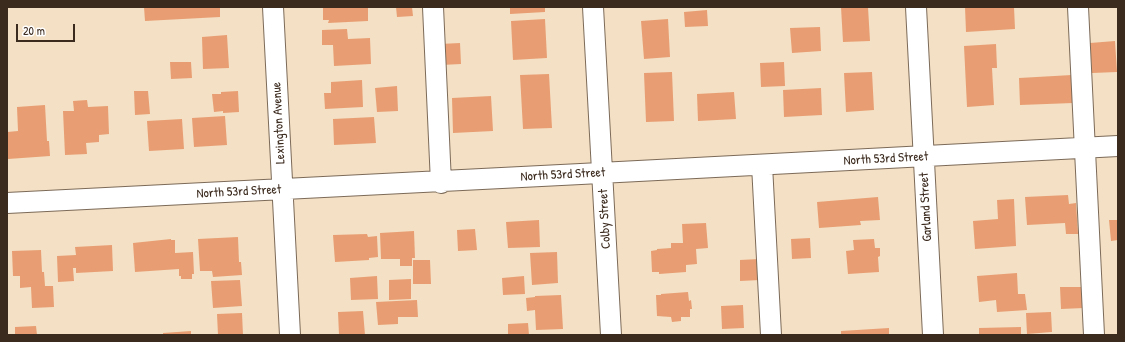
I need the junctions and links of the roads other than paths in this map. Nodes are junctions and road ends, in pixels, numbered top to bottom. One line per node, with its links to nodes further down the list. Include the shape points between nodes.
1 (273, 7): 12 (street, Lexington Avenue)
2 (433, 7): 11 (street)
3 (594, 7): 10 (street, Colby Street)
4 (916, 7): 8 (street, Garland Street)
5 (1078, 7): 7 (street)
6 (1118, 146): 7 (street, North 53rd Street)
7 (1085, 148): 8 (street, North 53rd Street); 18 (street)
8 (923, 156): 9 (street, North 53rd Street); 17 (street, Garland Street)
9 (762, 165): 10 (street, North 53rd Street); 16 (street)
10 (603, 173): 11 (street, North 53rd Street); 15 (street, Colby Street)
11 (441, 182): 12 (street, North 53rd Street)
12 (282, 190): 13 (street, North 53rd Street); 14 (street, Lexington Avenue)
13 (7, 203)
14 (290, 335)
15 (611, 335)
16 (771, 335)
17 (933, 335)
18 (1094, 335)

